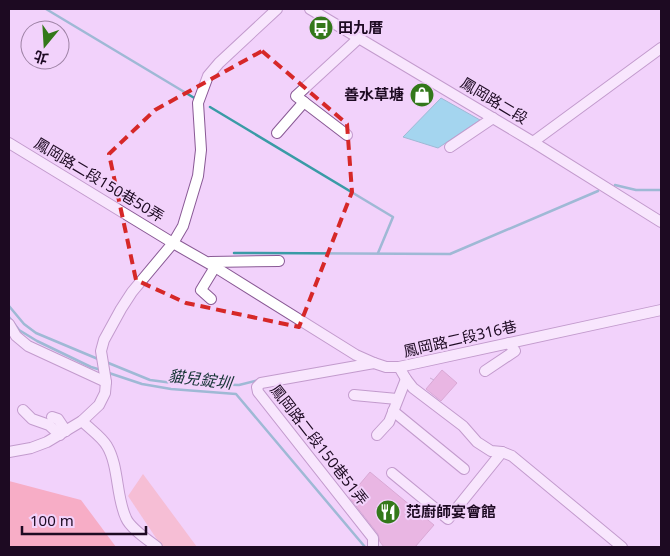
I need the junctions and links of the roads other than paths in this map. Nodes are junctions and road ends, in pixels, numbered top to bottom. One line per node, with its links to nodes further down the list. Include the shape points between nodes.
1 (277, 9): 13 (street, via 208,76 198,103 201,150 198,176 183,226)
2 (310, 9): 3 (street, 鳳岡路二段)
3 (359, 38): 5 (street, via 296,96); 6 (street, 鳳岡路二段)
4 (661, 48): 10 (street)
5 (304, 102): 7 (street); 8 (street)
6 (493, 118): 10 (street, 鳳岡路二段); 11 (street)
7 (277, 133)
8 (347, 135)
9 (9, 142): 13 (street, 鳳岡路二段150巷50弄)
10 (533, 142): 12 (street, 鳳岡路二段)
11 (450, 147)
12 (661, 222)
13 (174, 243): 15 (street, 鳳岡路二段150巷51弄); 23 (street, via 121,308 101,351)
14 (279, 261): 15 (street)
15 (211, 264): 16 (street, via 201,290); 20 (street, 鳳岡路二段150巷51弄)
16 (211, 299)
17 (661, 310): 19 (street, 鳳岡路二段316巷)
18 (9, 324): 23 (street, via 16,336 28,346)
19 (510, 343): 21 (street, 鳳岡路二段316巷); 22 (street, via 515,351)
20 (374, 363): 21 (street, 鳳岡路二段150巷51弄); 38 (street, 鳳岡路二段150巷51弄, via 261,383 257,387 373,538)
21 (400, 367): 24 (street, 鳳岡路二段316巷)
22 (485, 370)
23 (105, 378): 30 (street, via 105,393 99,405)
24 (406, 379): 26 (street); 34 (street, 鳳岡路二段316巷, via 463,426 477,442 491,451)
25 (354, 395): 26 (street)
26 (398, 399): 28 (street)
27 (23, 410): 31 (street, via 32,419)
28 (393, 411): 32 (street, via 389,422); 35 (street)
29 (52, 417): 31 (street, via 58,419)
30 (82, 421): 31 (street); 37 (street, via 109,450 126,518)
31 (63, 433): 33 (street, via 30,448)
32 (377, 436)
33 (9, 452)
34 (502, 452): 36 (street, via 448,519); 39 (street, 鳳岡路二段316巷, via 512,456)
35 (464, 469)
36 (392, 473)
37 (157, 547)
38 (373, 547)
39 (622, 547)

